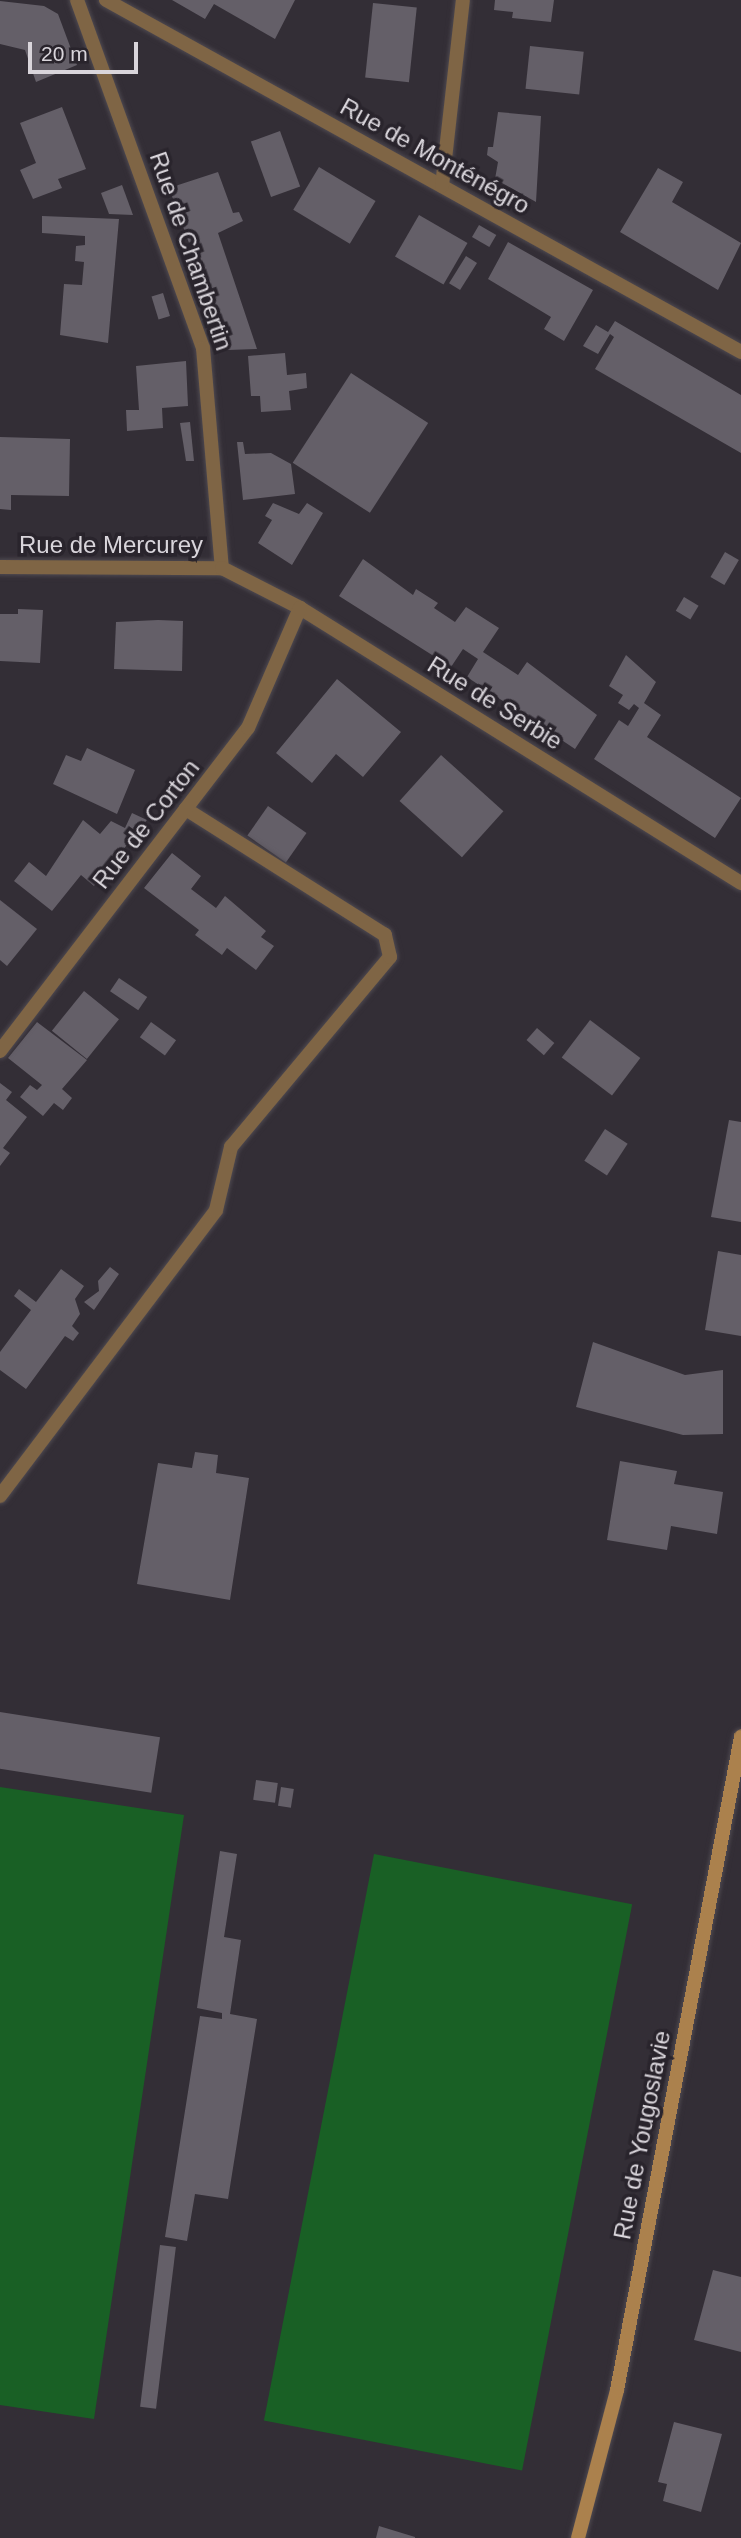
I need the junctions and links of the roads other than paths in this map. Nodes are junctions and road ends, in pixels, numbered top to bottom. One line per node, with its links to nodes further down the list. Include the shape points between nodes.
1 (77, 0): 7 (street, Rue de Chambertin, via 203,348)
2 (106, 0): 4 (street, Rue de Monténégro)
3 (463, 0): 4 (street)
4 (442, 186): 5 (street, Rue de Monténégro)
5 (741, 352)
6 (0, 567): 7 (street, Rue de Mercurey)
7 (222, 568): 8 (street, Rue de Serbie)
8 (300, 608): 9 (street, Rue de Corton, via 248,728); 10 (street, Rue de Serbie)
9 (186, 809): 11 (street, Rue de Corton); 12 (street, via 385,935 390,957 231,1147 216,1210)
10 (741, 883)
11 (0, 1051)
12 (0, 1496)
13 (741, 1737): 14 (main road, Rue de Yougoslavie, via 617,2390)
14 (578, 2538)

